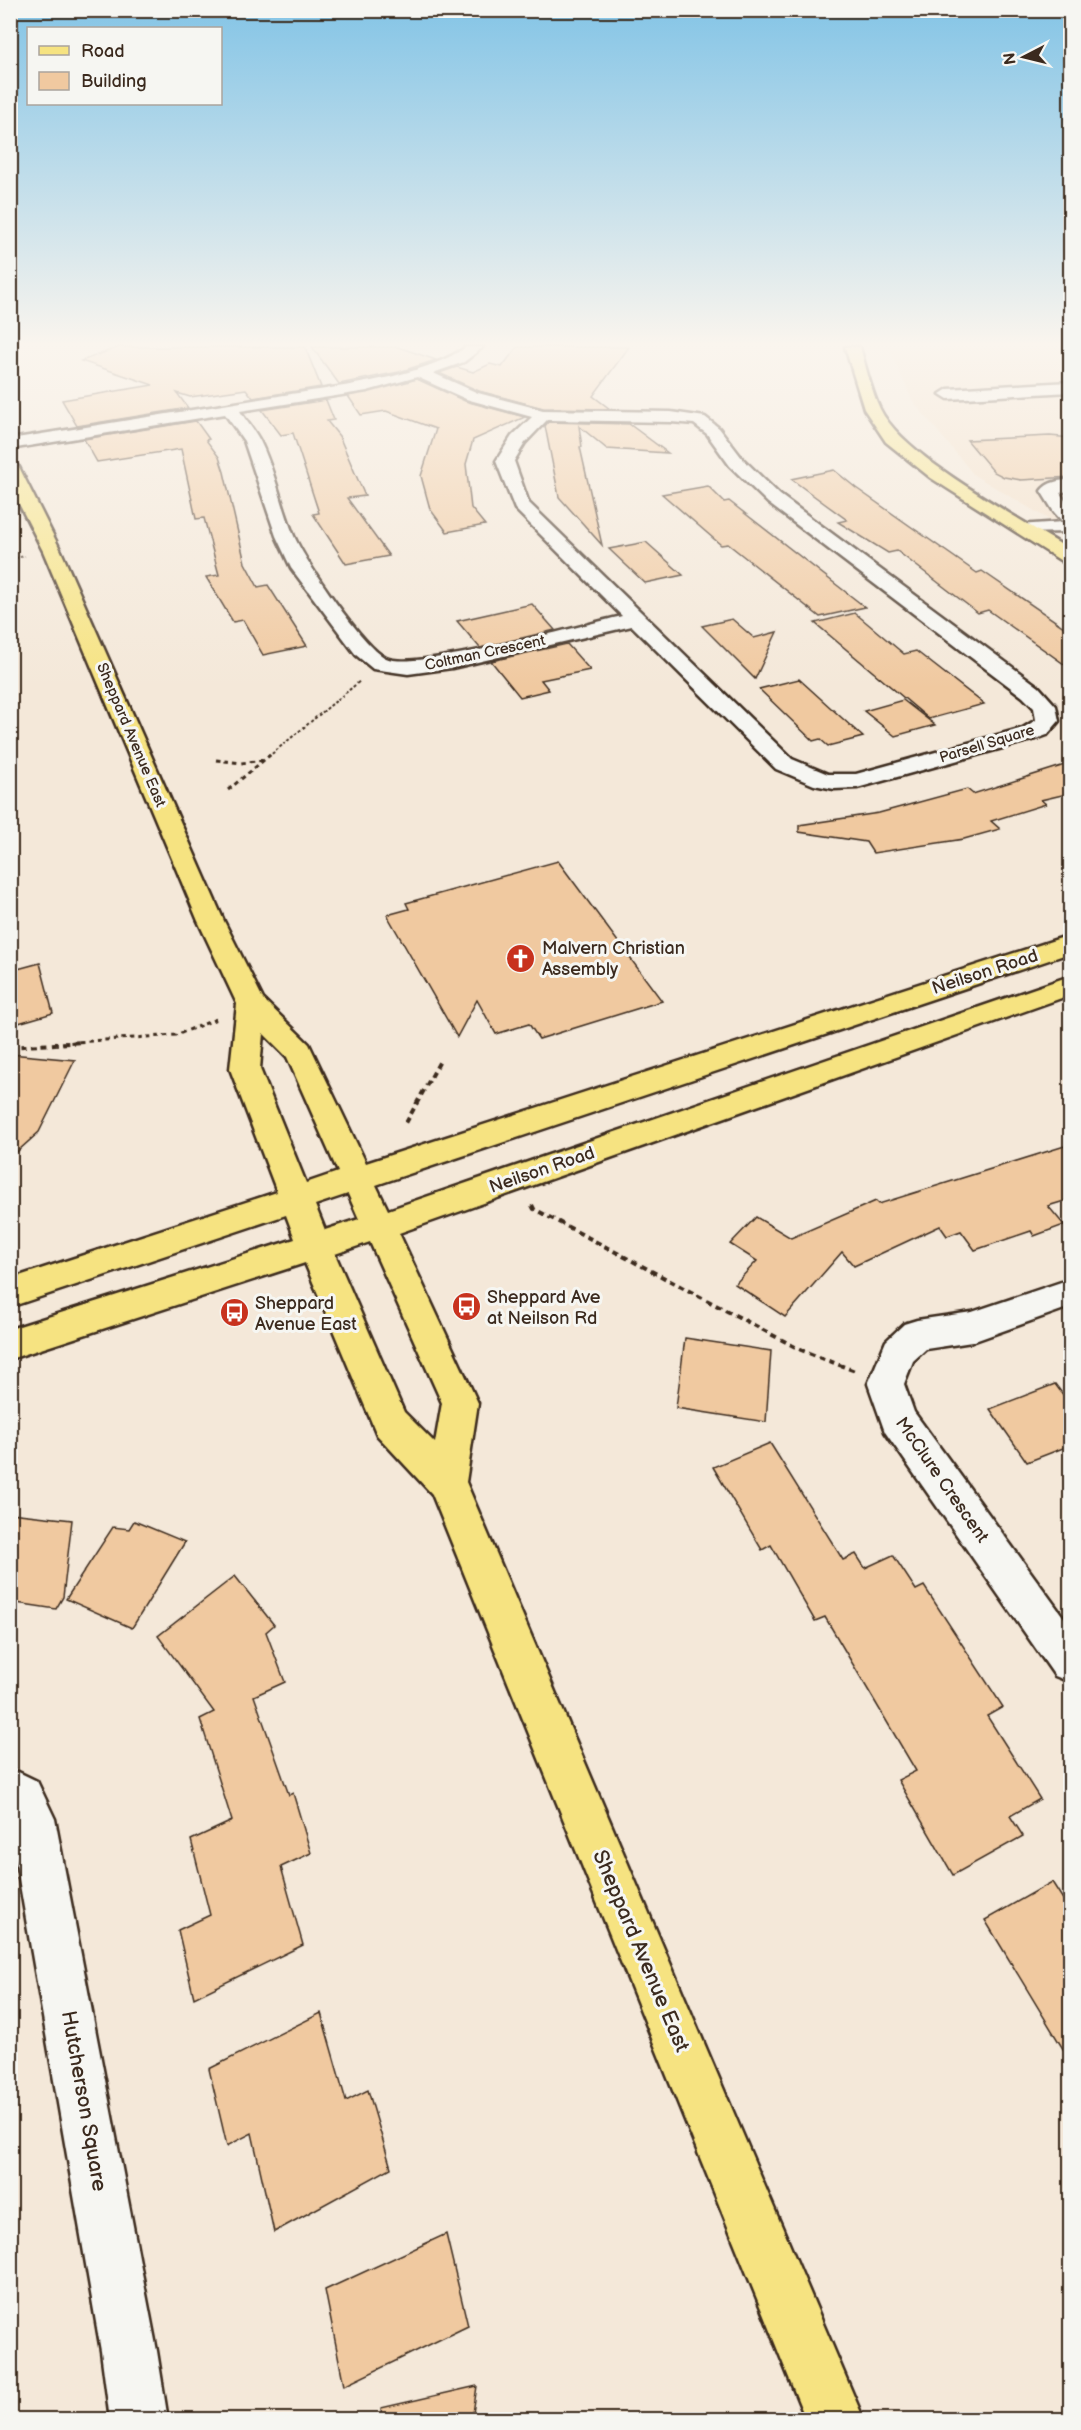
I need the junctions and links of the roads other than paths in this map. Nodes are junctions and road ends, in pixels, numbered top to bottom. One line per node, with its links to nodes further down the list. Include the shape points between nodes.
1 (259, 460): 11 (street, Coltman Crescent, via 285,536 301,568 363,651 381,664 408,668 452,662)
2 (505, 460): 11 (street, Parsell Square, via 521,505)
3 (735, 460): 11 (street, Parsell Square, via 774,499 1031,692 1045,706 1048,721 1031,733 871,779 822,780 784,764)
4 (920, 460): 9 (main road)
5 (10, 467): 14 (main road, Sheppard Avenue East, via 52,551 211,921)
6 (1071, 485): 7 (street, via 1050,491)
7 (1067, 511)
8 (1071, 527): 9 (street)
9 (1025, 529): 10 (main road)
10 (1071, 558)
11 (636, 619)
12 (1071, 944): 15 (main road, Neilson Road)
13 (1071, 985): 16 (main road, Neilson Road)
14 (251, 1004): 17 (main road, Sheppard Avenue East, via 299,1051); 18 (main road, Sheppard Avenue East, via 245,1069)
15 (788, 1037): 16 (main road); 17 (main road, Neilson Road)
16 (818, 1074): 19 (main road, Neilson Road)
17 (356, 1178): 18 (main road, Neilson Road); 19 (main road, Sheppard Avenue East)
18 (297, 1199): 20 (main road, Sheppard Avenue East); 21 (main road, Neilson Road)
19 (379, 1227): 20 (main road, Neilson Road); 24 (main road, Sheppard Avenue East, via 460,1403)
20 (315, 1247): 23 (main road, Neilson Road); 24 (main road, Sheppard Avenue East, via 390,1423)
21 (10, 1293)
22 (1071, 1293): 25 (street, McClure Crescent, via 972,1327 917,1335 899,1352 886,1384 898,1420)
23 (10, 1344)
24 (447, 1482): 28 (main road, Sheppard Avenue East)
25 (1071, 1661)
26 (10, 1790): 27 (street, Hutcherson Square, via 21,1797 32,1819)
27 (139, 2420)
28 (835, 2420)

